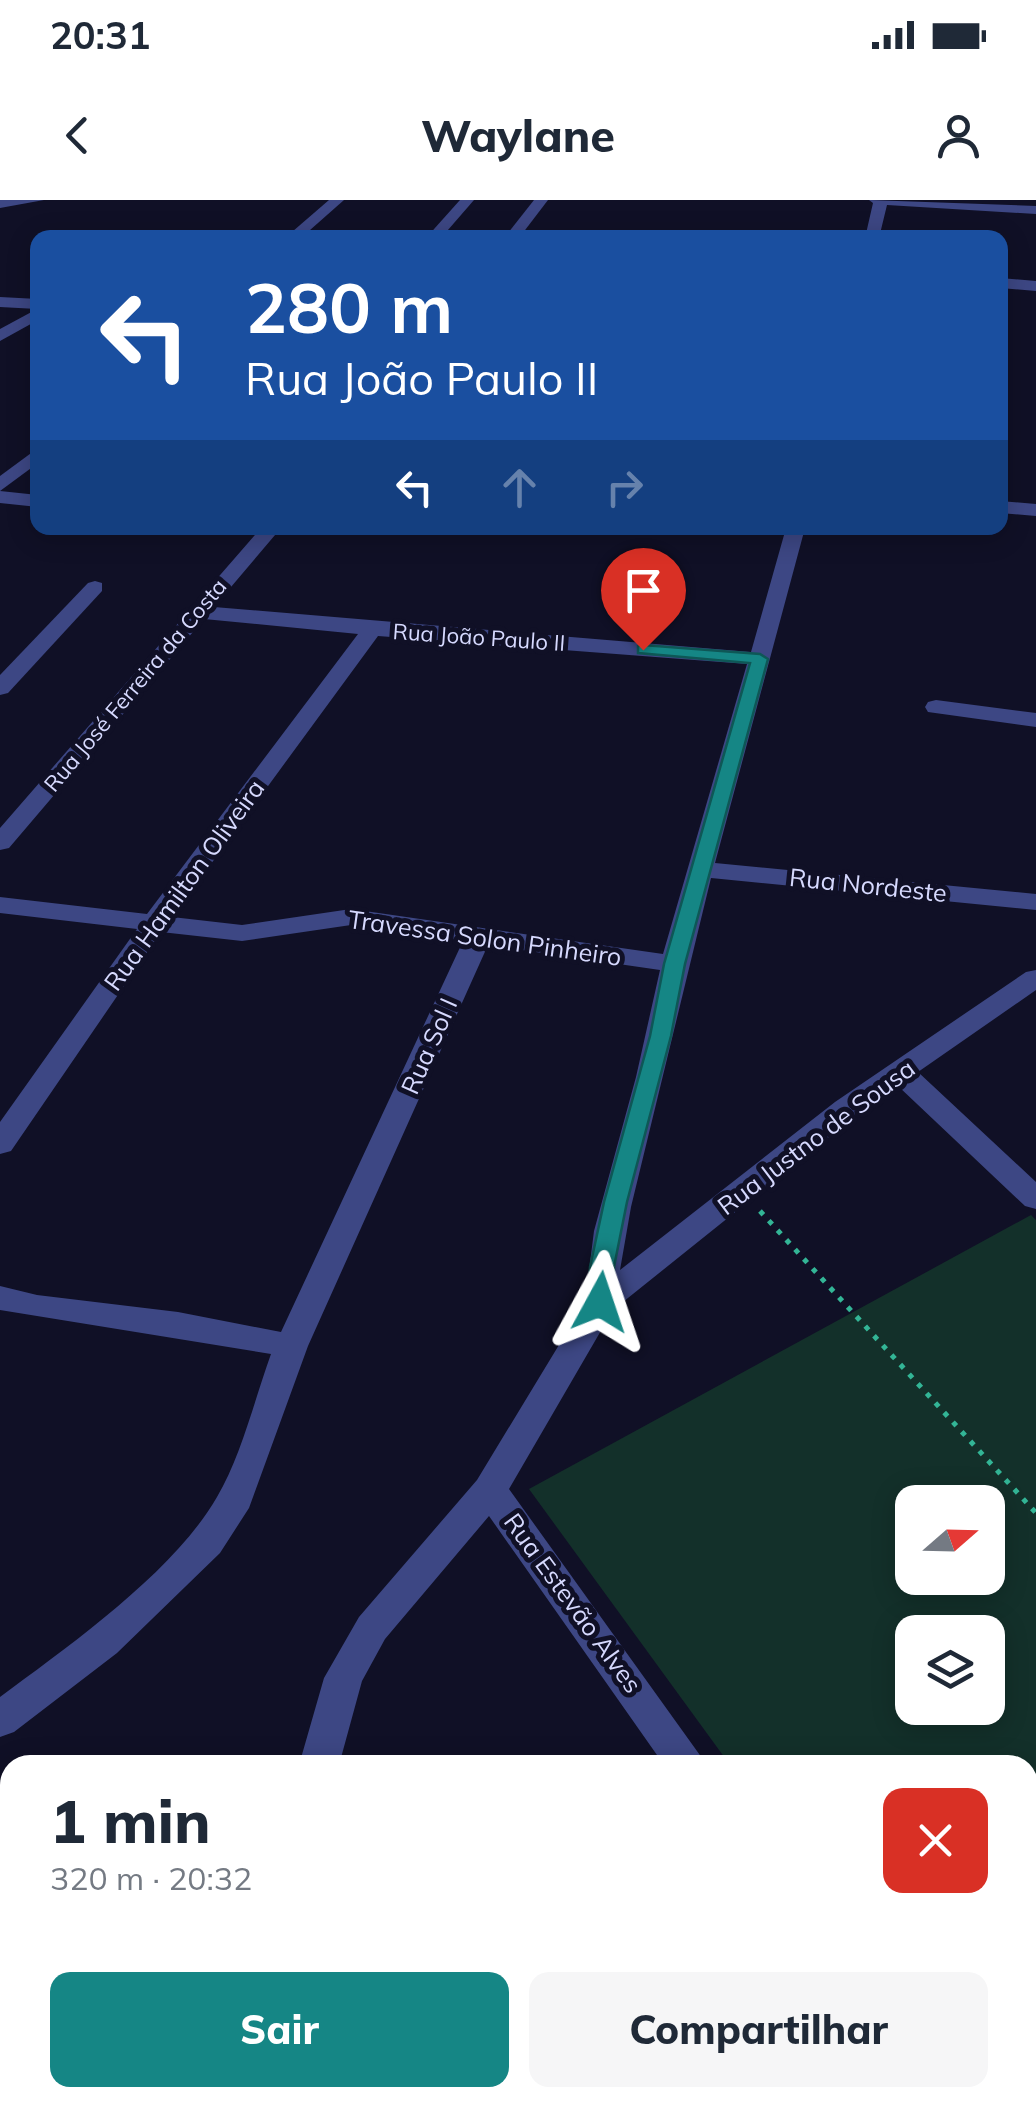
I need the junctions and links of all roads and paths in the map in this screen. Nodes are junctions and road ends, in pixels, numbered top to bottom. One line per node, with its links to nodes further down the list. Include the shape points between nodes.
1 (37, 200): 6 (street)
2 (335, 200): 8 (street)
3 (467, 200): 9 (street)
4 (541, 200): 10 (street)
5 (879, 200): 7 (street); 11 (street)
6 (0, 204)
7 (1036, 210)
8 (301, 230)
9 (440, 230)
10 (517, 230)
11 (873, 230)
12 (1008, 284): 13 (street)
13 (1036, 286)
14 (0, 302): 15 (street)
15 (30, 304)
16 (30, 318): 17 (street)
17 (0, 336)
18 (30, 458): 20 (street)
19 (30, 459): 21 (street)
20 (0, 465)
21 (0, 484)
22 (0, 497): 23 (street)
23 (30, 500)
24 (1008, 508): 25 (street)
25 (1036, 510)
26 (264, 535): 29 (street, Rua José Ferreira da Costa)
27 (794, 535): 31 (street, Rua Estevão Alves)
28 (95, 588): 32 (street)
29 (198, 612): 30 (street, Rua João Paulo II); 36 (street, Rua José Ferreira da Costa)
30 (372, 629): 31 (street, Rua João Paulo II); 41 (street, Rua Hamilton Oliveira)
31 (760, 659): 38 (street, Rua Estevão Alves)
32 (0, 688)
33 (936, 706): 34 (street)
34 (1036, 720)
35 (0, 800): 36 (street)
36 (34, 806): 37 (street, Rua José Ferreira da Costa)
37 (0, 843)
38 (700, 869): 39 (street, Rua Nordeste); 43 (street, Rua Estevão Alves)
39 (1036, 902)
40 (0, 904): 41 (street, Travessa Solon Pinheiro)
41 (156, 922): 42 (street, Travessa Solon Pinheiro, via 264,932 314,918 351,917); 46 (street, Rua Hamilton Oliveira)
42 (478, 938): 43 (street, Travessa Solon Pinheiro); 51 (street, Rua Sol I)
43 (674, 964): 50 (street, Rua Estevão Alves, via 616,1202)
44 (1036, 978): 45 (street, Rua Justno de Sousa)
45 (900, 1072): 47 (street, Rua Justno de Sousa); 48 (street)
46 (0, 1144)
47 (741, 1190): 50 (street, Rua Justno de Sousa); 53 (path)
48 (1036, 1198)
49 (0, 1298): 51 (street)
50 (600, 1302): 52 (street, Rua Estevão Alves)
51 (290, 1346): 54 (street, Rua Sol I, via 236,1498 207,1543 103,1642)
52 (490, 1490): 55 (street, via 372,1628 343,1678); 56 (street, Rua Estevão Alves)
53 (1036, 1513)
54 (0, 1720)
55 (322, 1755)
56 (680, 1755)

